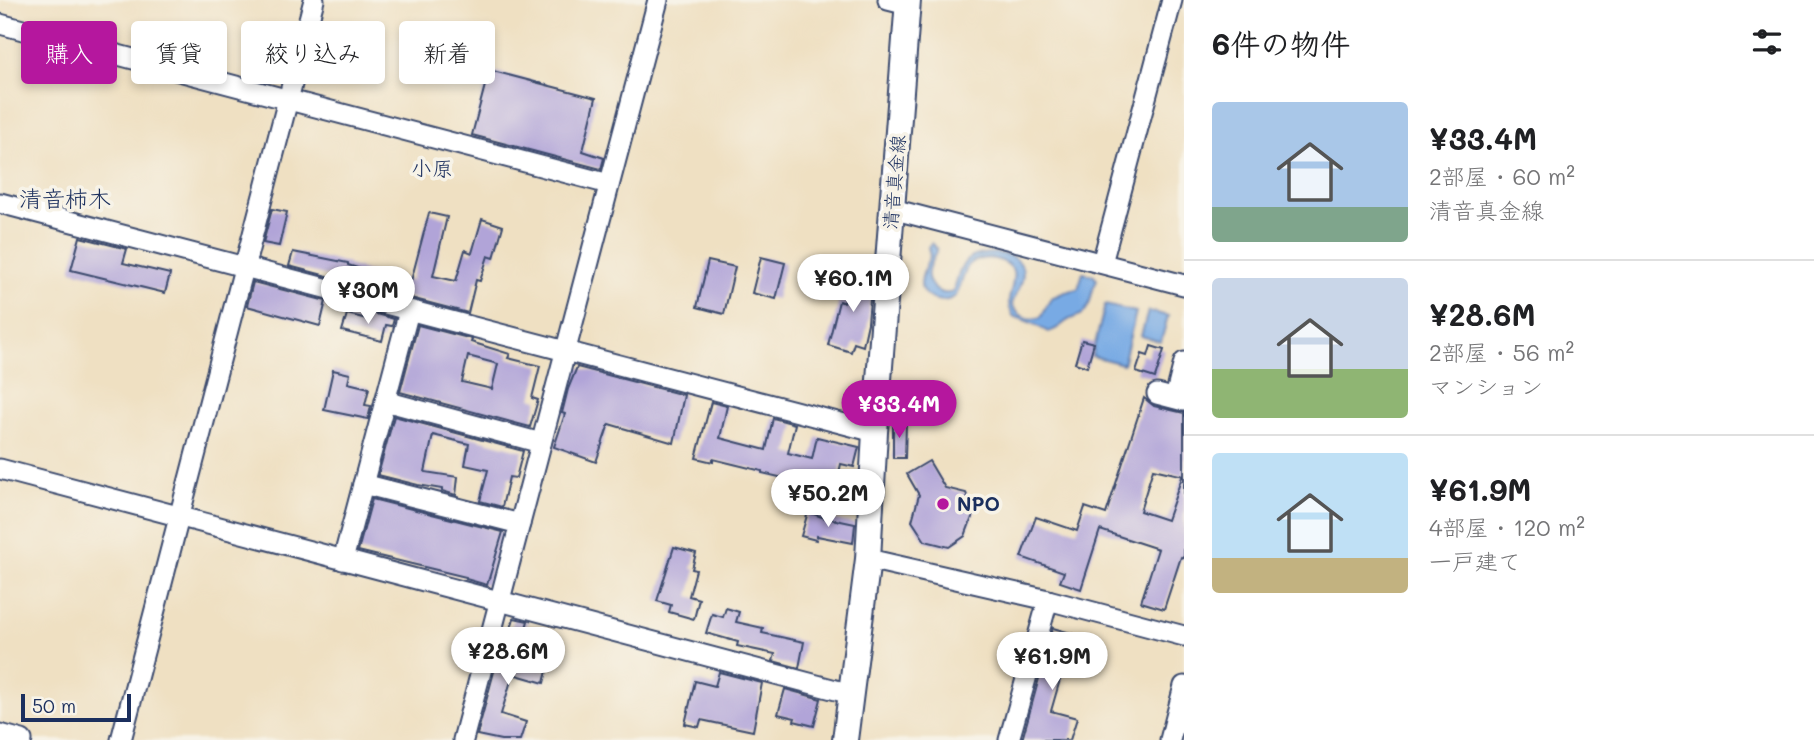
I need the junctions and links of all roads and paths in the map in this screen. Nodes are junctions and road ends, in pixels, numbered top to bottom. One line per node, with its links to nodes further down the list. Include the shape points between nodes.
1 (314, 0): 6 (street)
2 (658, 0): 7 (street)
3 (1172, 0): 10 (street)
4 (901, 2): 9 (main road, 清音真金線)
5 (0, 24): 6 (street)
6 (288, 99): 7 (street); 11 (street)
7 (609, 184): 14 (street)
8 (0, 203): 11 (street)
9 (892, 209): 10 (street); 18 (main road, 清音真金線)
10 (1102, 263): 12 (street)
11 (244, 267): 13 (street); 22 (street)
12 (1184, 285)
13 (409, 311): 14 (street); 17 (street)
14 (565, 351): 18 (street); 19 (street)
15 (1184, 362): 16 (street)
16 (1172, 398)
17 (385, 401): 19 (street); 21 (street)
18 (875, 432): 24 (main road, 清音真金線)
19 (541, 443): 23 (street)
20 (0, 469): 22 (street)
21 (363, 484): 23 (street); 25 (street)
22 (179, 516): 25 (street); 33 (street)
23 (520, 524): 26 (street)
24 (868, 559): 27 (street); 30 (main road, 清音真金線)
25 (343, 560): 26 (street)
26 (500, 600): 30 (street); 34 (street)
27 (1048, 600): 28 (street); 36 (street)
28 (1184, 636)
29 (1184, 686): 37 (street)
30 (851, 694): 35 (main road, 清音真金線)
31 (0, 734): 32 (street)
32 (22, 740)
33 (121, 740)
34 (463, 740)
35 (845, 740)
36 (1009, 740)
37 (1170, 740)

